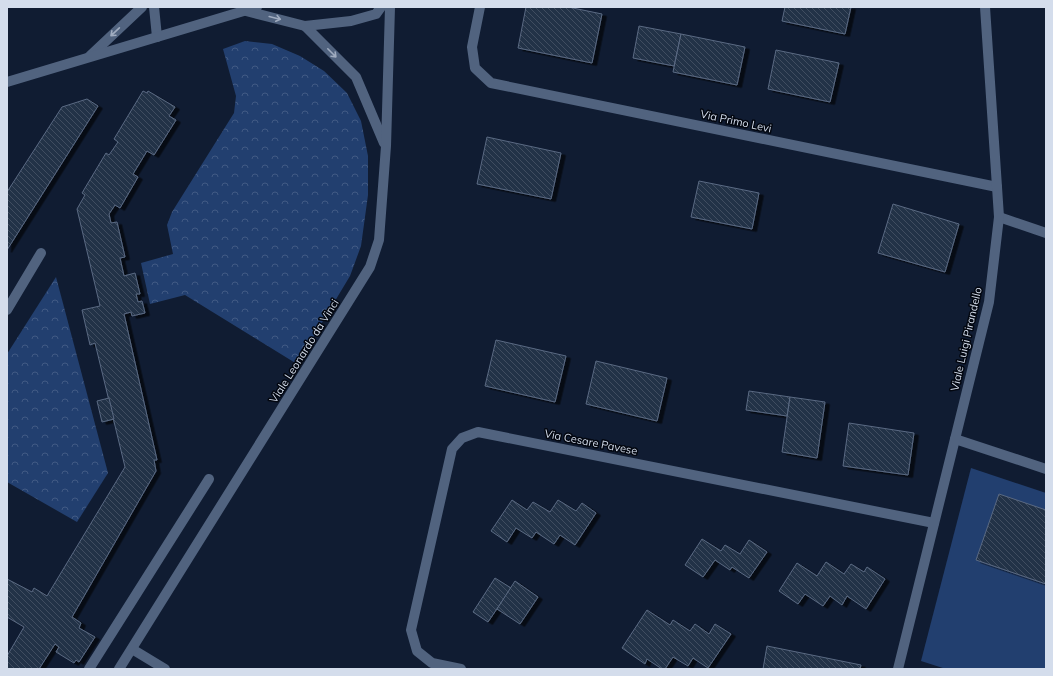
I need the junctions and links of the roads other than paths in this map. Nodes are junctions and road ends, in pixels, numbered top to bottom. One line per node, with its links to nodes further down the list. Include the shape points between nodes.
1 (142, 7): 11 (street, one-way to 11)
2 (154, 7): 10 (street)
3 (256, 7): 8 (street)
4 (381, 7): 9 (street, via 376,14 351,21)
5 (390, 7): 13 (street, Viale Leonardo da Vinci)
6 (480, 7): 14 (street, Via Primo Levi, via 472,47 475,68 491,83)
7 (985, 7): 14 (street, Viale Luigi Pirandello)
8 (246, 11): 9 (street, one-way to 9); 10 (street)
9 (305, 26): 13 (street, one-way to 13, via 356,77)
10 (157, 37): 11 (street)
11 (88, 57): 12 (street)
12 (7, 82)
13 (386, 146): 23 (street, Viale Leonardo da Vinci, via 379,240 370,267)
14 (997, 187): 15 (street, Viale Luigi Pirandello)
15 (999, 217): 16 (street); 19 (street, Viale Luigi Pirandello, via 989,302)
16 (1046, 233)
17 (41, 253): 18 (street)
18 (7, 310)
19 (955, 439): 20 (street); 22 (street, Viale Luigi Pirandello)
20 (1046, 470)
21 (209, 479): 24 (street)
22 (934, 523): 27 (street, Via Cesare Pavese, via 478,432 462,438 452,449 410,630 417,651 432,662); 28 (street, Viale Luigi Pirandello)
23 (132, 649): 25 (street, Viale Leonardo da Vinci); 26 (street)
24 (89, 669)
25 (119, 669)
26 (165, 669)
27 (461, 669)
28 (898, 669)

